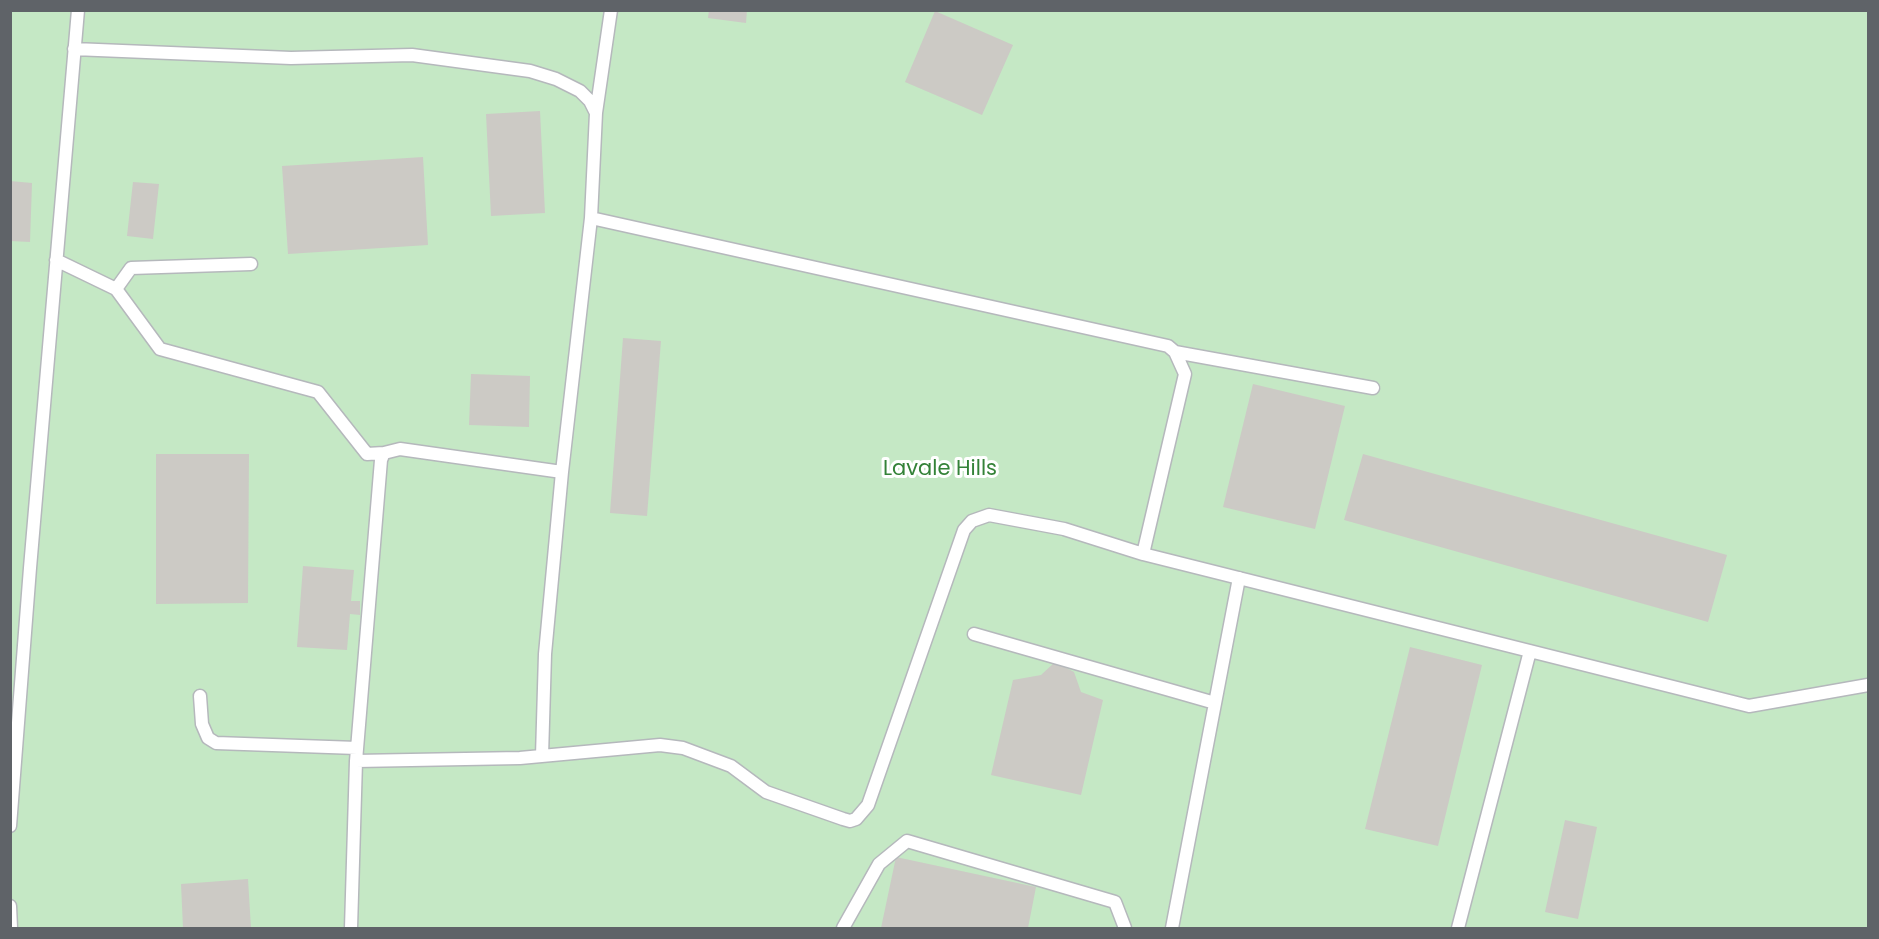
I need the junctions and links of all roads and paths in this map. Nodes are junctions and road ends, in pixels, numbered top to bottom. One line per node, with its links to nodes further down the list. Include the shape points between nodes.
1 (78, 10): 3 (lane)
2 (611, 10): 4 (lane)
3 (74, 49): 4 (lane, via 291,58 411,55 530,71 556,79 580,91); 6 (lane)
4 (596, 113): 5 (lane)
5 (591, 218): 9 (lane, via 1168,346); 12 (lane)
6 (56, 260): 8 (lane); 21 (lane)
7 (251, 264): 8 (lane, via 131,268)
8 (116, 289): 11 (lane, via 160,349 318,392 367,454)
9 (1175, 352): 10 (lane); 13 (lane, via 1185,374)
10 (1374, 388)
11 (384, 453): 12 (lane, via 400,449); 20 (lane)
12 (562, 472): 22 (lane, via 545,654)
13 (1143, 554): 14 (lane); 22 (lane, via 1064,529 989,515 972,521 964,530 868,805 856,819 843,819 766,792 731,766 683,748 660,745)
14 (1239, 578): 16 (lane); 19 (lane)
15 (974, 634): 19 (lane)
16 (1530, 651): 17 (lane, via 1749,706); 31 (lane)
17 (1869, 685)
18 (200, 696): 20 (lane, via 202,724 208,738 216,743)
19 (1215, 703): 30 (lane)
20 (357, 748): 23 (lane)
21 (13, 752): 24 (lane)
22 (542, 756): 23 (lane)
23 (356, 761): 27 (lane)
24 (10, 826)
25 (10, 906): 26 (lane)
26 (11, 928)
27 (351, 928)
28 (843, 928): 29 (lane, via 879,864 907,841 1114,902)
29 (1125, 928)
30 (1172, 928)
31 (1458, 928)

